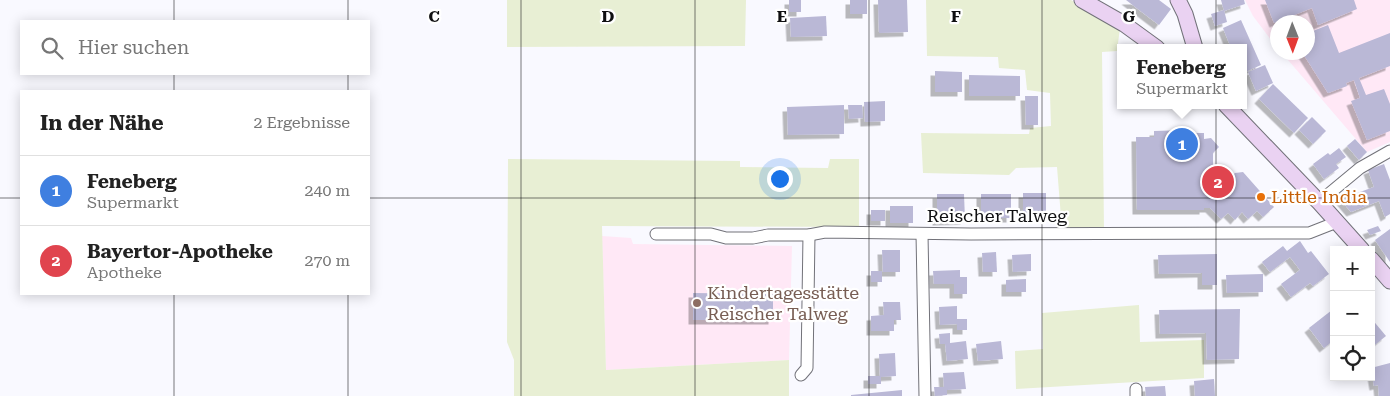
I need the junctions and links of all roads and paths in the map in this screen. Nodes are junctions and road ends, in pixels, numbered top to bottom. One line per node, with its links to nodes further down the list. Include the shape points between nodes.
1 (1082, 0): 3 (street)
2 (1178, 0): 4 (street)
3 (1152, 44)
4 (1194, 44)
5 (1230, 109): 7 (street)
6 (1390, 151): 7 (street, via 1360,168)
7 (1319, 202): 8 (street)
8 (1337, 222): 10 (street, Reischer Talweg, via 1309,233); 12 (street)
9 (656, 234): 11 (street, Reischer Talweg, via 711,234 726,238)
10 (922, 234): 11 (street, Reischer Talweg, via 825,232); 16 (street)
11 (809, 235): 15 (street, via 807,368)
12 (1358, 246)
13 (1375, 264): 14 (street)
14 (1390, 282)
15 (801, 375)
16 (925, 396)

